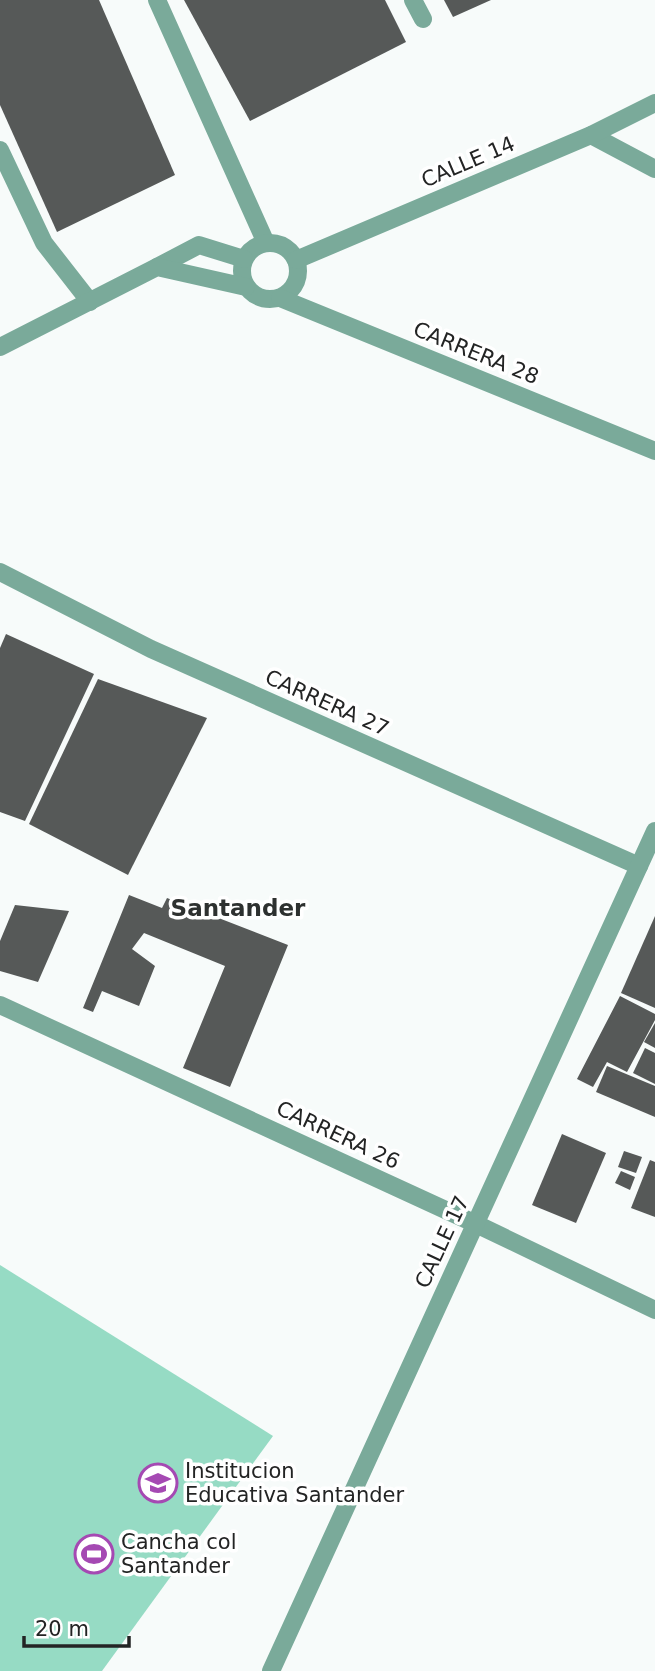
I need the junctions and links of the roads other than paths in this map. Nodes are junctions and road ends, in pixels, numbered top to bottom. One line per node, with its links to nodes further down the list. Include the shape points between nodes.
1 (157, 0): 8 (street)
2 (414, 0): 3 (street)
3 (423, 19)
4 (655, 103): 5 (street, CALLE 14)
5 (591, 135): 7 (street); 10 (street, CALLE 14)
6 (0, 150): 14 (street, via 44,243)
7 (655, 169)
8 (266, 243): 9 (street); 10 (street, via 284,246)
9 (244, 259): 11 (street, via 200,244); 12 (street, via 241,268)
10 (296, 260): 13 (street, via 298,278)
11 (158, 267): 12 (street); 14 (street)
12 (246, 287): 13 (street, via 261,299)
13 (279, 298): 16 (street, CARRERA 28)
14 (90, 302): 15 (street)
15 (0, 346)
16 (655, 451)
17 (0, 572): 19 (street, CARRERA 27, via 151,649)
18 (655, 831): 19 (street, CALLE 17)
19 (639, 866): 21 (street, CALLE 17)
20 (0, 1005): 21 (street, CARRERA 26)
21 (476, 1224): 22 (street, CARRERA 26); 23 (street, CALLE 17)
22 (655, 1310)
23 (271, 1671)

